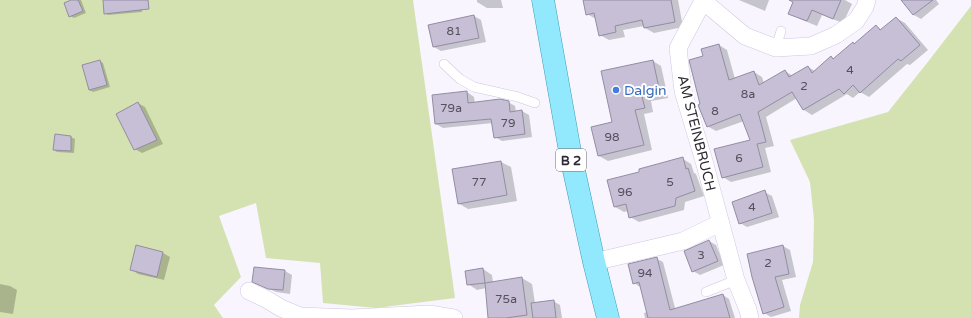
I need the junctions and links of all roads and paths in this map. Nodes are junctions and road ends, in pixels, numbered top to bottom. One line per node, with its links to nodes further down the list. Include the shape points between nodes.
1 (543, 0): 9 (main road, B 2, via 571,157)
2 (703, 0): 5 (street, via 745,36); 8 (street, AM STEINBRUCH, via 678,48 683,91)
3 (867, 0): 5 (street, via 856,22 836,35 811,46)
4 (781, 31): 5 (lane)
5 (776, 48)
6 (444, 64): 7 (lane, via 460,79 474,87)
7 (535, 103)
8 (720, 224): 9 (street, via 683,241); 10 (street, AM STEINBRUCH)
9 (594, 262): 14 (main road, B 2)
10 (736, 280): 12 (lane); 15 (street, AM STEINBRUCH)
11 (249, 292): 13 (street, via 300,316 352,318 429,314)
12 (706, 292)
13 (454, 318)
14 (608, 318)
15 (750, 318)

